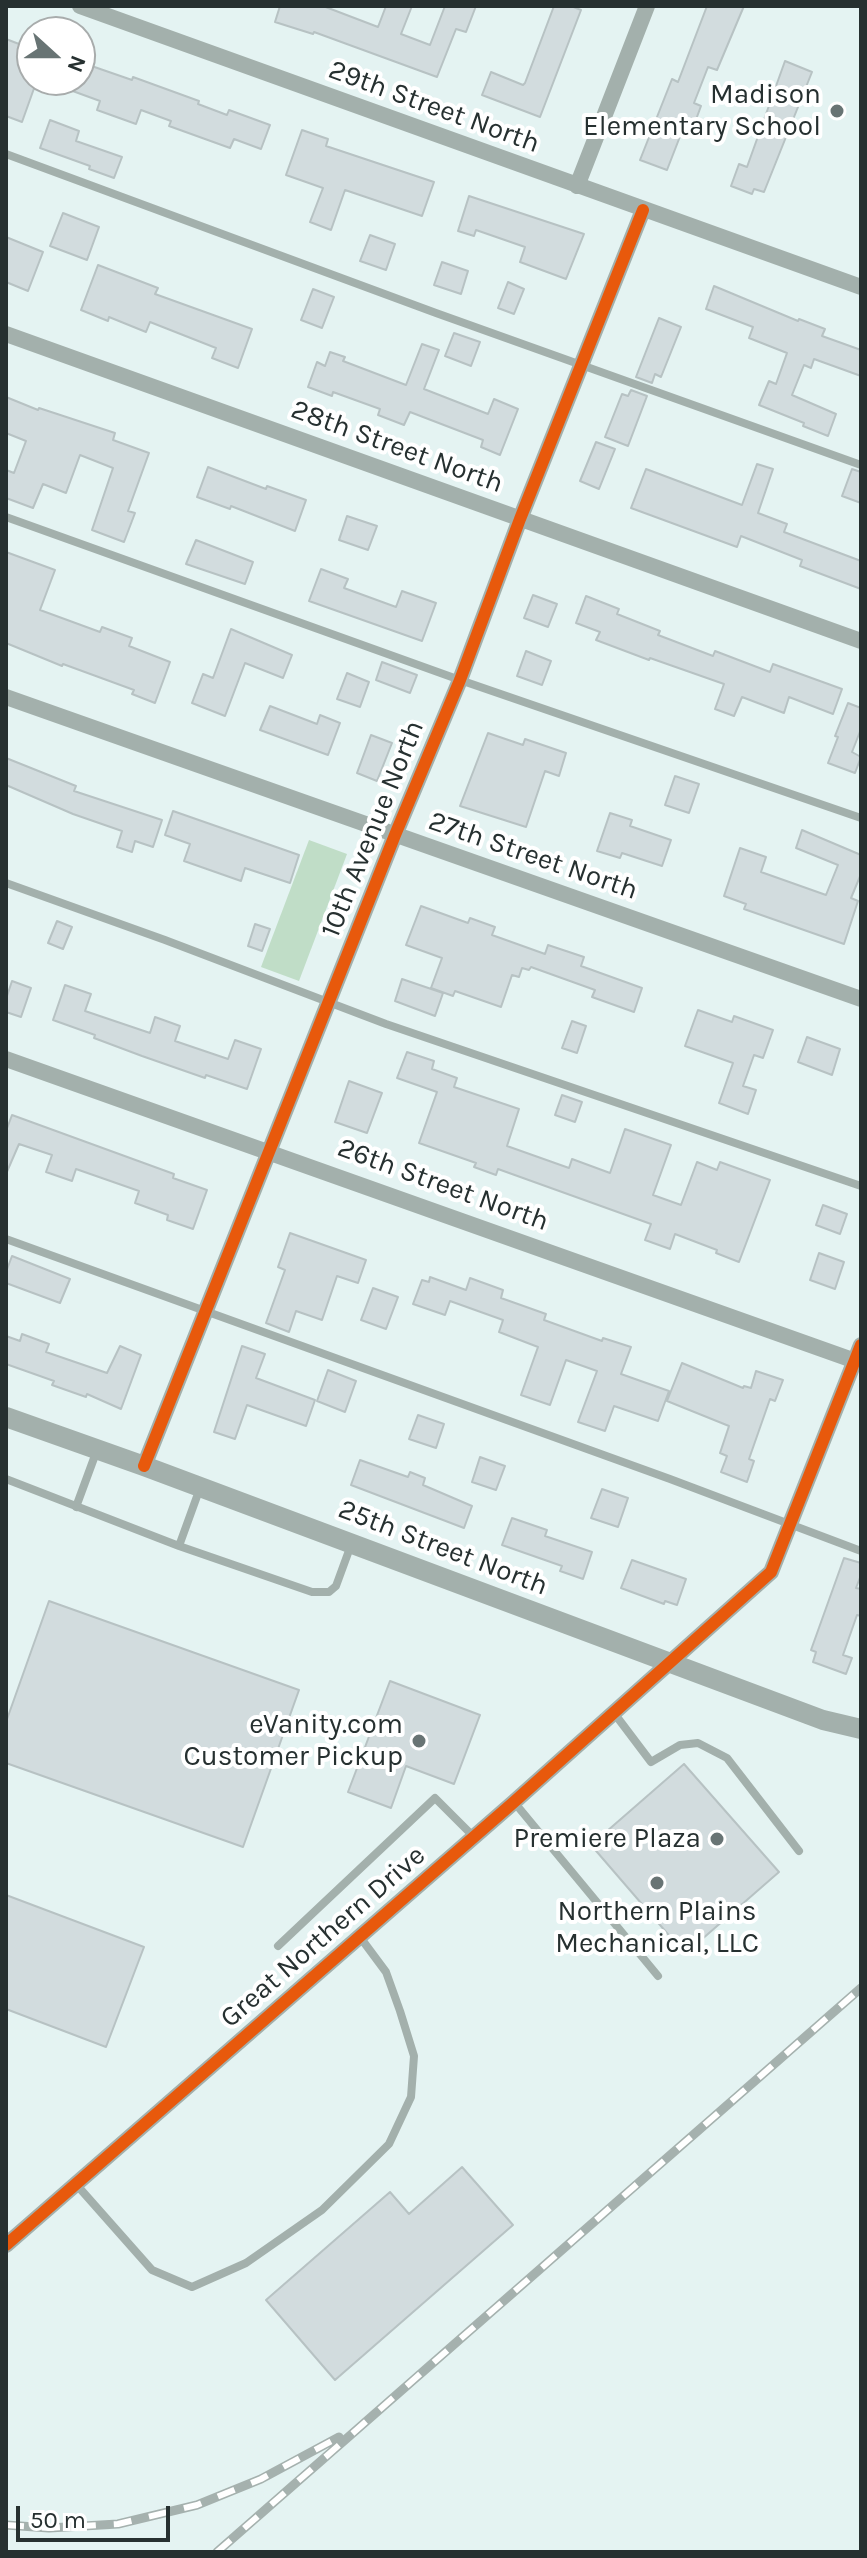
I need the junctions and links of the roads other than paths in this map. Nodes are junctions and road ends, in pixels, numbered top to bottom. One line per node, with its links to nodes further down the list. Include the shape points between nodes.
1 (80, 6): 4 (street, 29th Street North)
2 (647, 6): 4 (street)
3 (6, 154): 8 (lane)
4 (577, 186): 5 (street, 29th Street North)
5 (643, 210): 6 (street, 29th Street North); 8 (street, 10th Avenue North)
6 (861, 287)
7 (6, 334): 11 (street, 28th Street North)
8 (581, 365): 9 (lane); 11 (street, 10th Avenue North)
9 (861, 465)
10 (6, 517): 13 (lane)
11 (520, 519): 12 (street, 28th Street North); 13 (street, 10th Avenue North)
12 (861, 641)
13 (460, 680): 15 (lane); 16 (street, 10th Avenue North)
14 (6, 697): 16 (street, 27th Street North)
15 (861, 818)
16 (395, 835): 18 (street, 27th Street North); 19 (street, 10th Avenue North)
17 (6, 883): 19 (lane)
18 (861, 999)
19 (329, 1002): 21 (street, 10th Avenue North); 22 (lane)
20 (6, 1059): 21 (street, 26th Street North)
21 (269, 1151): 24 (street, 10th Avenue North); 25 (street, 26th Street North)
22 (861, 1186)
23 (6, 1239): 24 (lane)
24 (206, 1311): 28 (street, 10th Avenue North); 32 (lane)
25 (859, 1356): 32 (street, Great Northern Drive)
26 (6, 1417): 27 (street, 25th Street North)
27 (97, 1450): 28 (street, 25th Street North); 31 (lane)
28 (144, 1466): 30 (street, 25th Street North)
29 (6, 1479): 31 (lane)
30 (200, 1487): 33 (street, 25th Street North); 34 (lane)
31 (76, 1507): 34 (lane)
32 (790, 1524): 35 (lane); 36 (street, Great Northern Drive, via 771,1572)
33 (352, 1544): 34 (lane, via 329,1592 312,1592); 36 (street, 25th Street North)
34 (179, 1546)
35 (861, 1551)
36 (670, 1663): 37 (street, Great Northern Drive); 38 (street, 25th Street North)
37 (614, 1713): 39 (street, Great Northern Drive); 41 (lane, via 651,1762 680,1745 698,1743 727,1758)
38 (861, 1729)
39 (514, 1802): 40 (street, Great Northern Drive); 44 (lane)
40 (474, 1837): 42 (street, Great Northern Drive); 43 (lane, via 435,1798)
41 (799, 1851)
42 (360, 1936): 45 (street, Great Northern Drive); 45 (lane, via 386,1972 400,2011 414,2056 411,2097 389,2144 322,2210 246,2263 192,2287 152,2270)
43 (278, 1946)
44 (658, 1976)
45 (75, 2183): 46 (street, Great Northern Drive)
46 (6, 2245)

